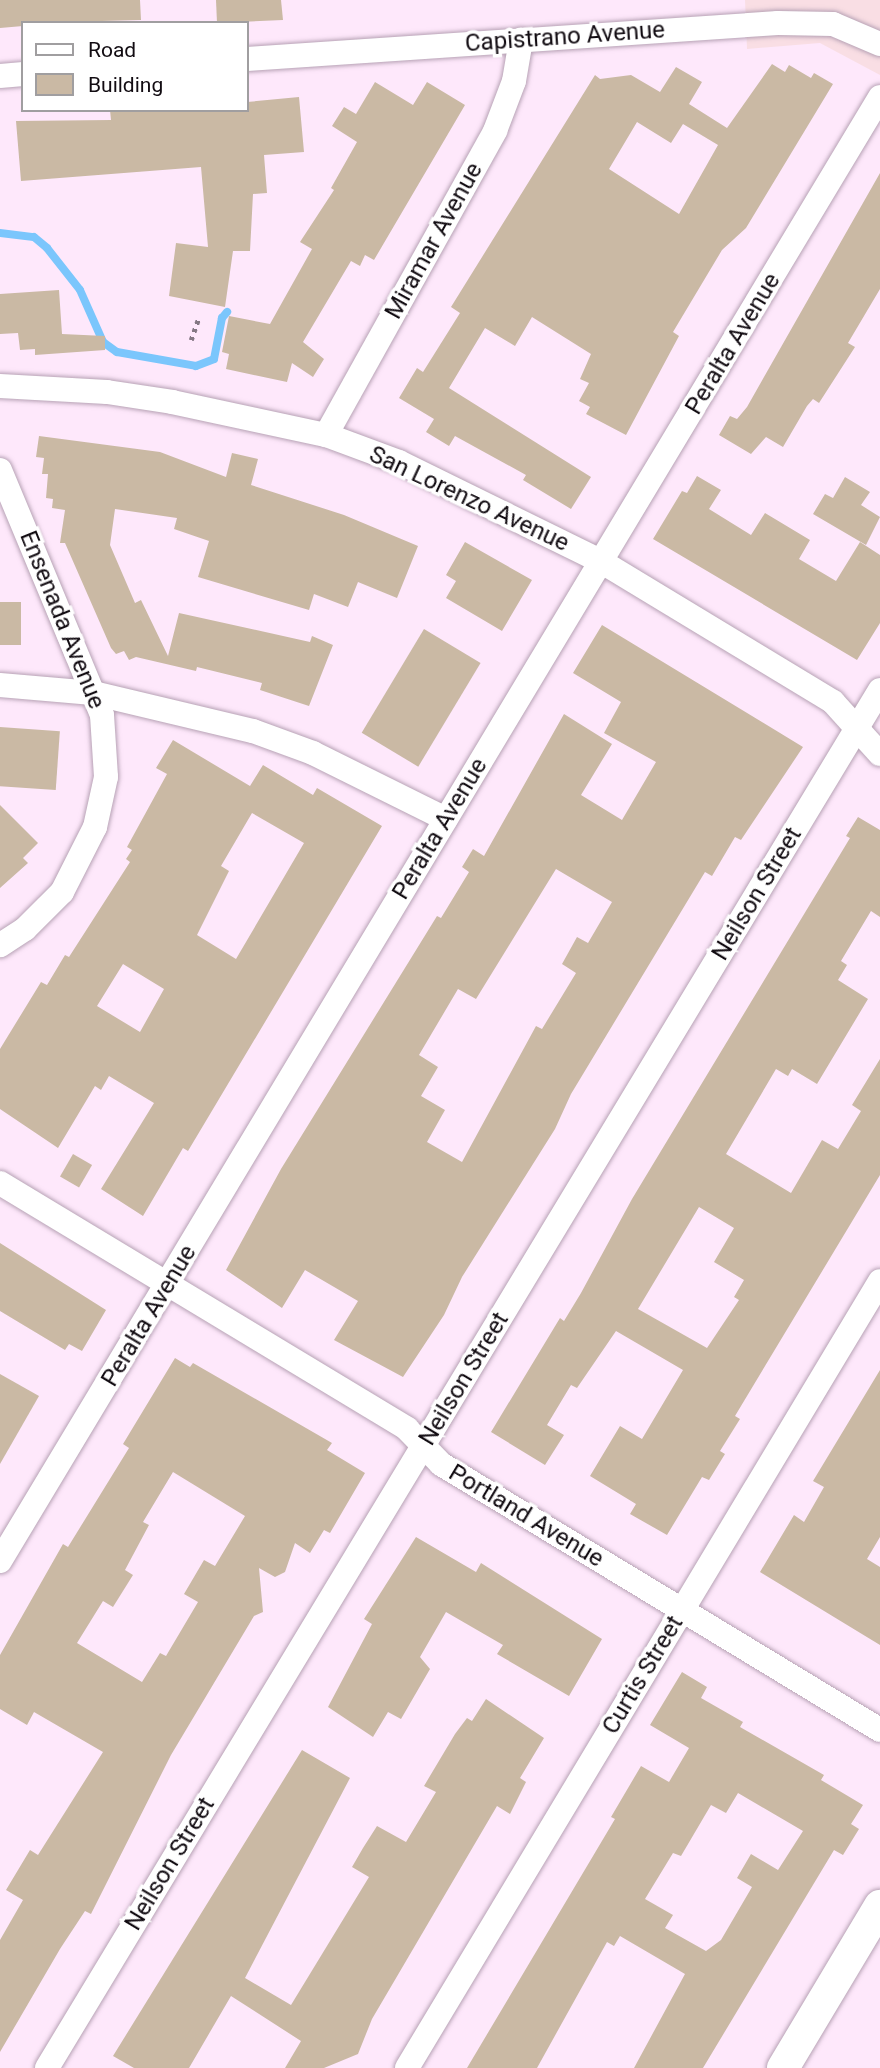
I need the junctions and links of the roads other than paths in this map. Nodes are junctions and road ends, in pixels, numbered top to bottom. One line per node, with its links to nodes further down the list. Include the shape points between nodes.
1 (521, 40): 2 (street, Capistrano Avenue, via 802,22 834,23); 3 (street, Capistrano Avenue); 8 (street, Miramar Avenue, via 514,81 495,131)
2 (880, 44)
3 (248, 59)
4 (21, 74): 5 (street)
5 (0, 76)
6 (880, 97): 10 (street, Peralta Avenue)
7 (0, 386): 8 (street, San Lorenzo Avenue, via 107,392)
8 (326, 435): 10 (street, San Lorenzo Avenue, via 457,488)
9 (0, 470): 13 (street, Ensenada Avenue)
10 (602, 562): 14 (street, San Lorenzo Avenue, via 833,702); 16 (street, Peralta Avenue)
11 (0, 685): 13 (street)
12 (880, 690): 14 (street, Neilson Street)
13 (93, 693): 16 (street, via 253,731 313,753); 17 (street, Ensenada Avenue, via 102,715 106,777 95,827 62,892 25,929)
14 (856, 729): 15 (street, San Lorenzo Avenue); 21 (street, Neilson Street)
15 (880, 754)
16 (446, 819): 20 (street, Peralta Avenue)
17 (0, 946)
18 (0, 1183): 20 (street, Portland Avenue)
19 (880, 1281): 23 (street, Curtis Street)
20 (169, 1285): 21 (street, Portland Avenue, via 407,1429); 22 (street, Peralta Avenue)
21 (423, 1446): 23 (street, Portland Avenue, via 441,1464); 26 (street, Neilson Street)
22 (0, 1561)
23 (681, 1611): 24 (street, Portland Avenue); 27 (street, Curtis Street)
24 (880, 1730)
25 (880, 1906): 28 (street)
26 (47, 2068)
27 (407, 2068)
28 (783, 2068)

